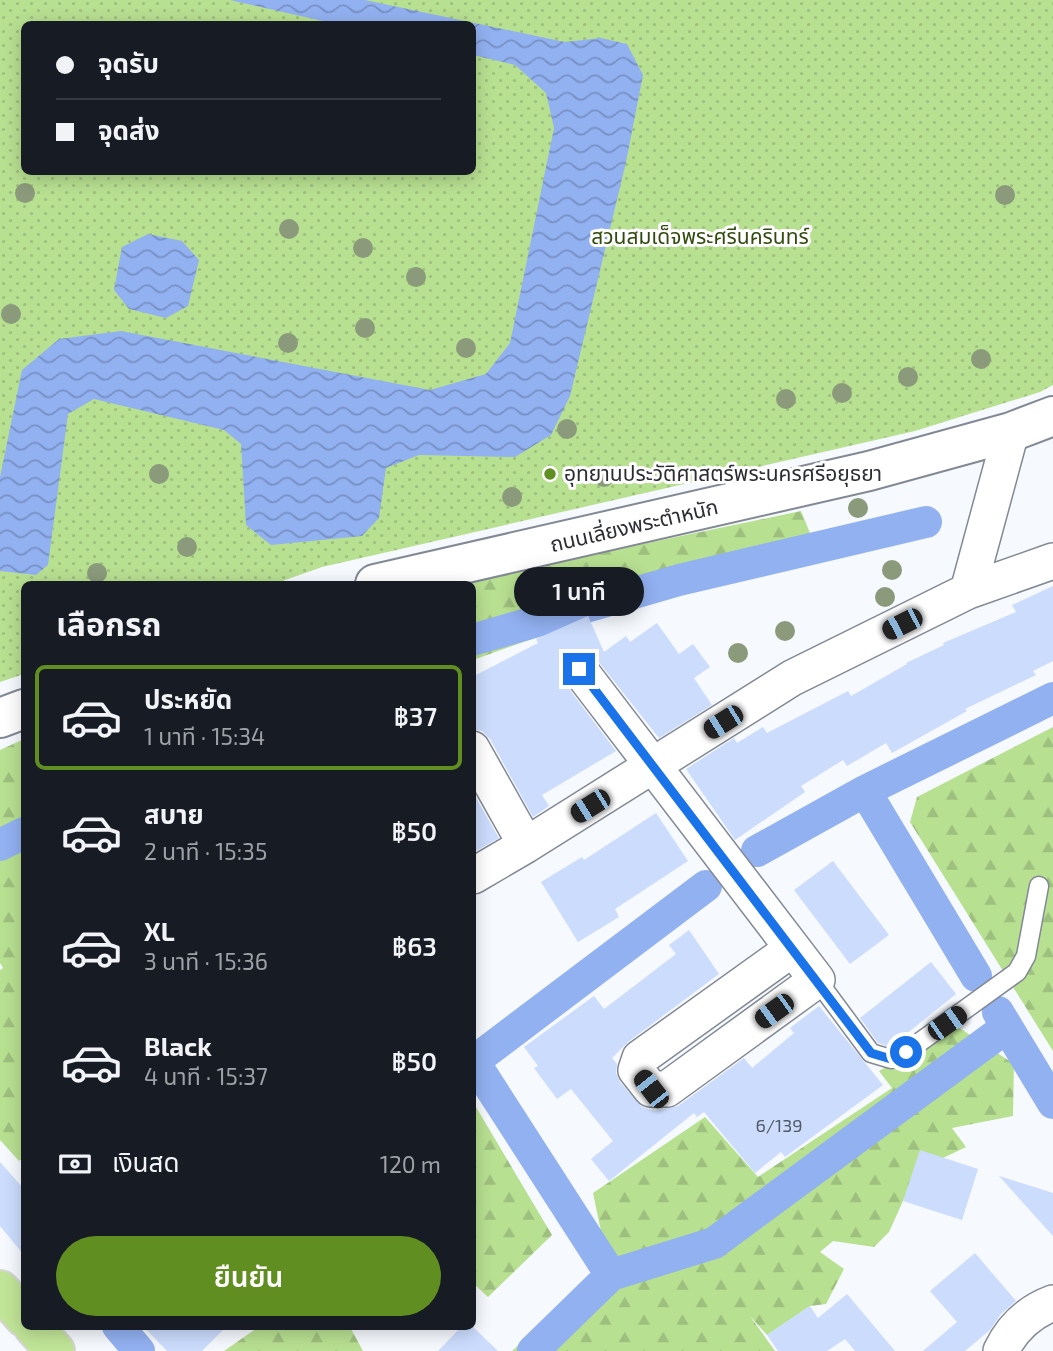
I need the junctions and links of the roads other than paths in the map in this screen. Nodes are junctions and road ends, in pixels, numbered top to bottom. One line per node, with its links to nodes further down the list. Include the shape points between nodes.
1 (1053, 416): 2 (street, ถนนเลี่ยงพระตำหนัก)
2 (1012, 432): 4 (street, ถนนเลี่ยงพระตำหนัก, via 869,471); 5 (street)
3 (1053, 561): 5 (street)
4 (387, 581)
5 (968, 591): 10 (street, via 792,678)
6 (579, 669): 10 (street)
7 (21, 710): 8 (street)
8 (0, 718)
9 (476, 756): 11 (street)
10 (654, 766): 11 (street); 14 (street)
11 (526, 845): 12 (street)
12 (476, 874)
13 (1039, 886): 15 (lane, via 1026,956 1017,972 891,1059 871,1053)
14 (792, 949): 15 (street); 15 (street, via 640,1058 636,1070 651,1089 667,1089)
15 (817, 980)
16 (0, 1290): 18 (main road)
17 (1053, 1303): 21 (street, via 1018,1324)
18 (21, 1314)
19 (37, 1330): 20 (main road)
20 (55, 1351)
21 (1001, 1351)

